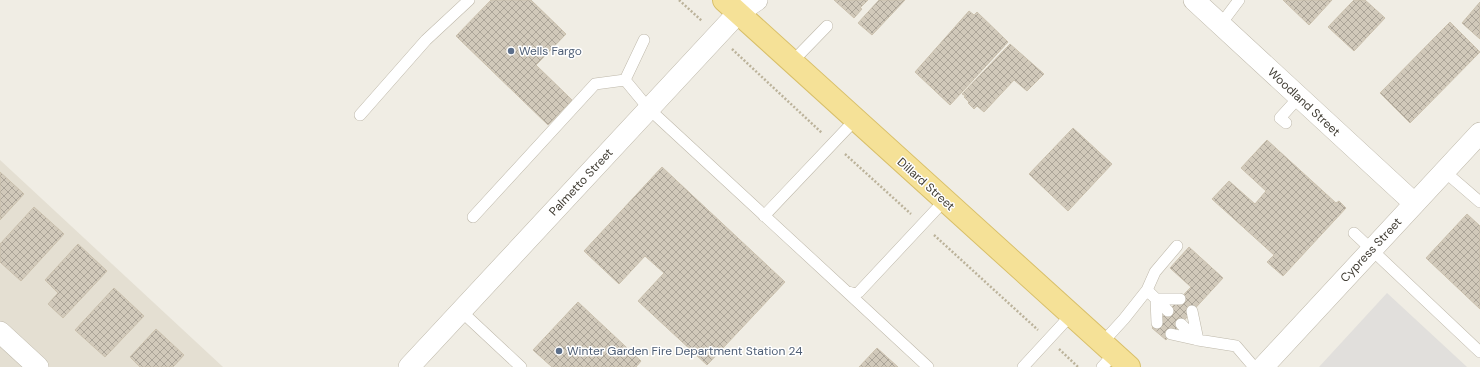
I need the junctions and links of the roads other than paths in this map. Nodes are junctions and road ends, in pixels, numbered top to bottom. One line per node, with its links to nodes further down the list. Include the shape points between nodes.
1 (469, 0): 13 (lane, via 426,40)
2 (757, 0): 5 (street, Palmetto Street)
3 (1194, 0): 6 (street, Woodland Street)
4 (1239, 0): 6 (lane)
5 (731, 7): 9 (main road, Dillard Street); 12 (street, Palmetto Street, via 717,36)
6 (1221, 24): 11 (street, Woodland Street)
7 (827, 26): 9 (lane)
8 (644, 40): 10 (lane)
9 (792, 62): 14 (main road, Dillard Street)
10 (625, 80): 12 (lane); 22 (lane, via 595,84)
11 (1299, 97): 15 (lane, via 1280,118); 20 (street, Woodland Street)
12 (648, 109): 21 (lane); 30 (street, Palmetto Street)
13 (360, 115)
14 (855, 120): 18 (main road, Dillard Street); 21 (lane)
15 (1286, 123)
16 (1480, 133): 17 (street, Cypress Street)
17 (1444, 171): 19 (lane); 20 (street, Cypress Street)
18 (944, 200): 27 (lane, via 858,292 854,294); 33 (main road, Dillard Street)
19 (1480, 202)
20 (1414, 203): 25 (street, Cypress Street)
21 (764, 216): 27 (lane)
22 (473, 217)
23 (1354, 233): 25 (lane)
24 (1177, 246): 26 (lane, via 1155,272)
25 (1371, 250): 39 (lane); 47 (street, Cypress Street)
26 (1147, 290): 28 (lane); 40 (lane, via 1124,319)
27 (846, 291): 44 (lane)
28 (1156, 299): 29 (lane); 31 (lane); 34 (lane)
29 (1180, 299)
30 (461, 311): 42 (street, Palmetto Street); 43 (lane)
31 (1168, 311)
32 (1192, 311): 38 (lane)
33 (1071, 315): 40 (main road, Dillard Street); 45 (lane)
34 (1157, 323)
35 (1181, 324): 38 (lane)
36 (0, 332): 41 (street)
37 (1171, 334): 38 (lane)
38 (1198, 340): 46 (lane, via 1236,346)
39 (1480, 352)
40 (1112, 358)
41 (38, 367)
42 (409, 367)
43 (521, 367)
44 (928, 367)
45 (1023, 367)
46 (1254, 367)
47 (1263, 367)

